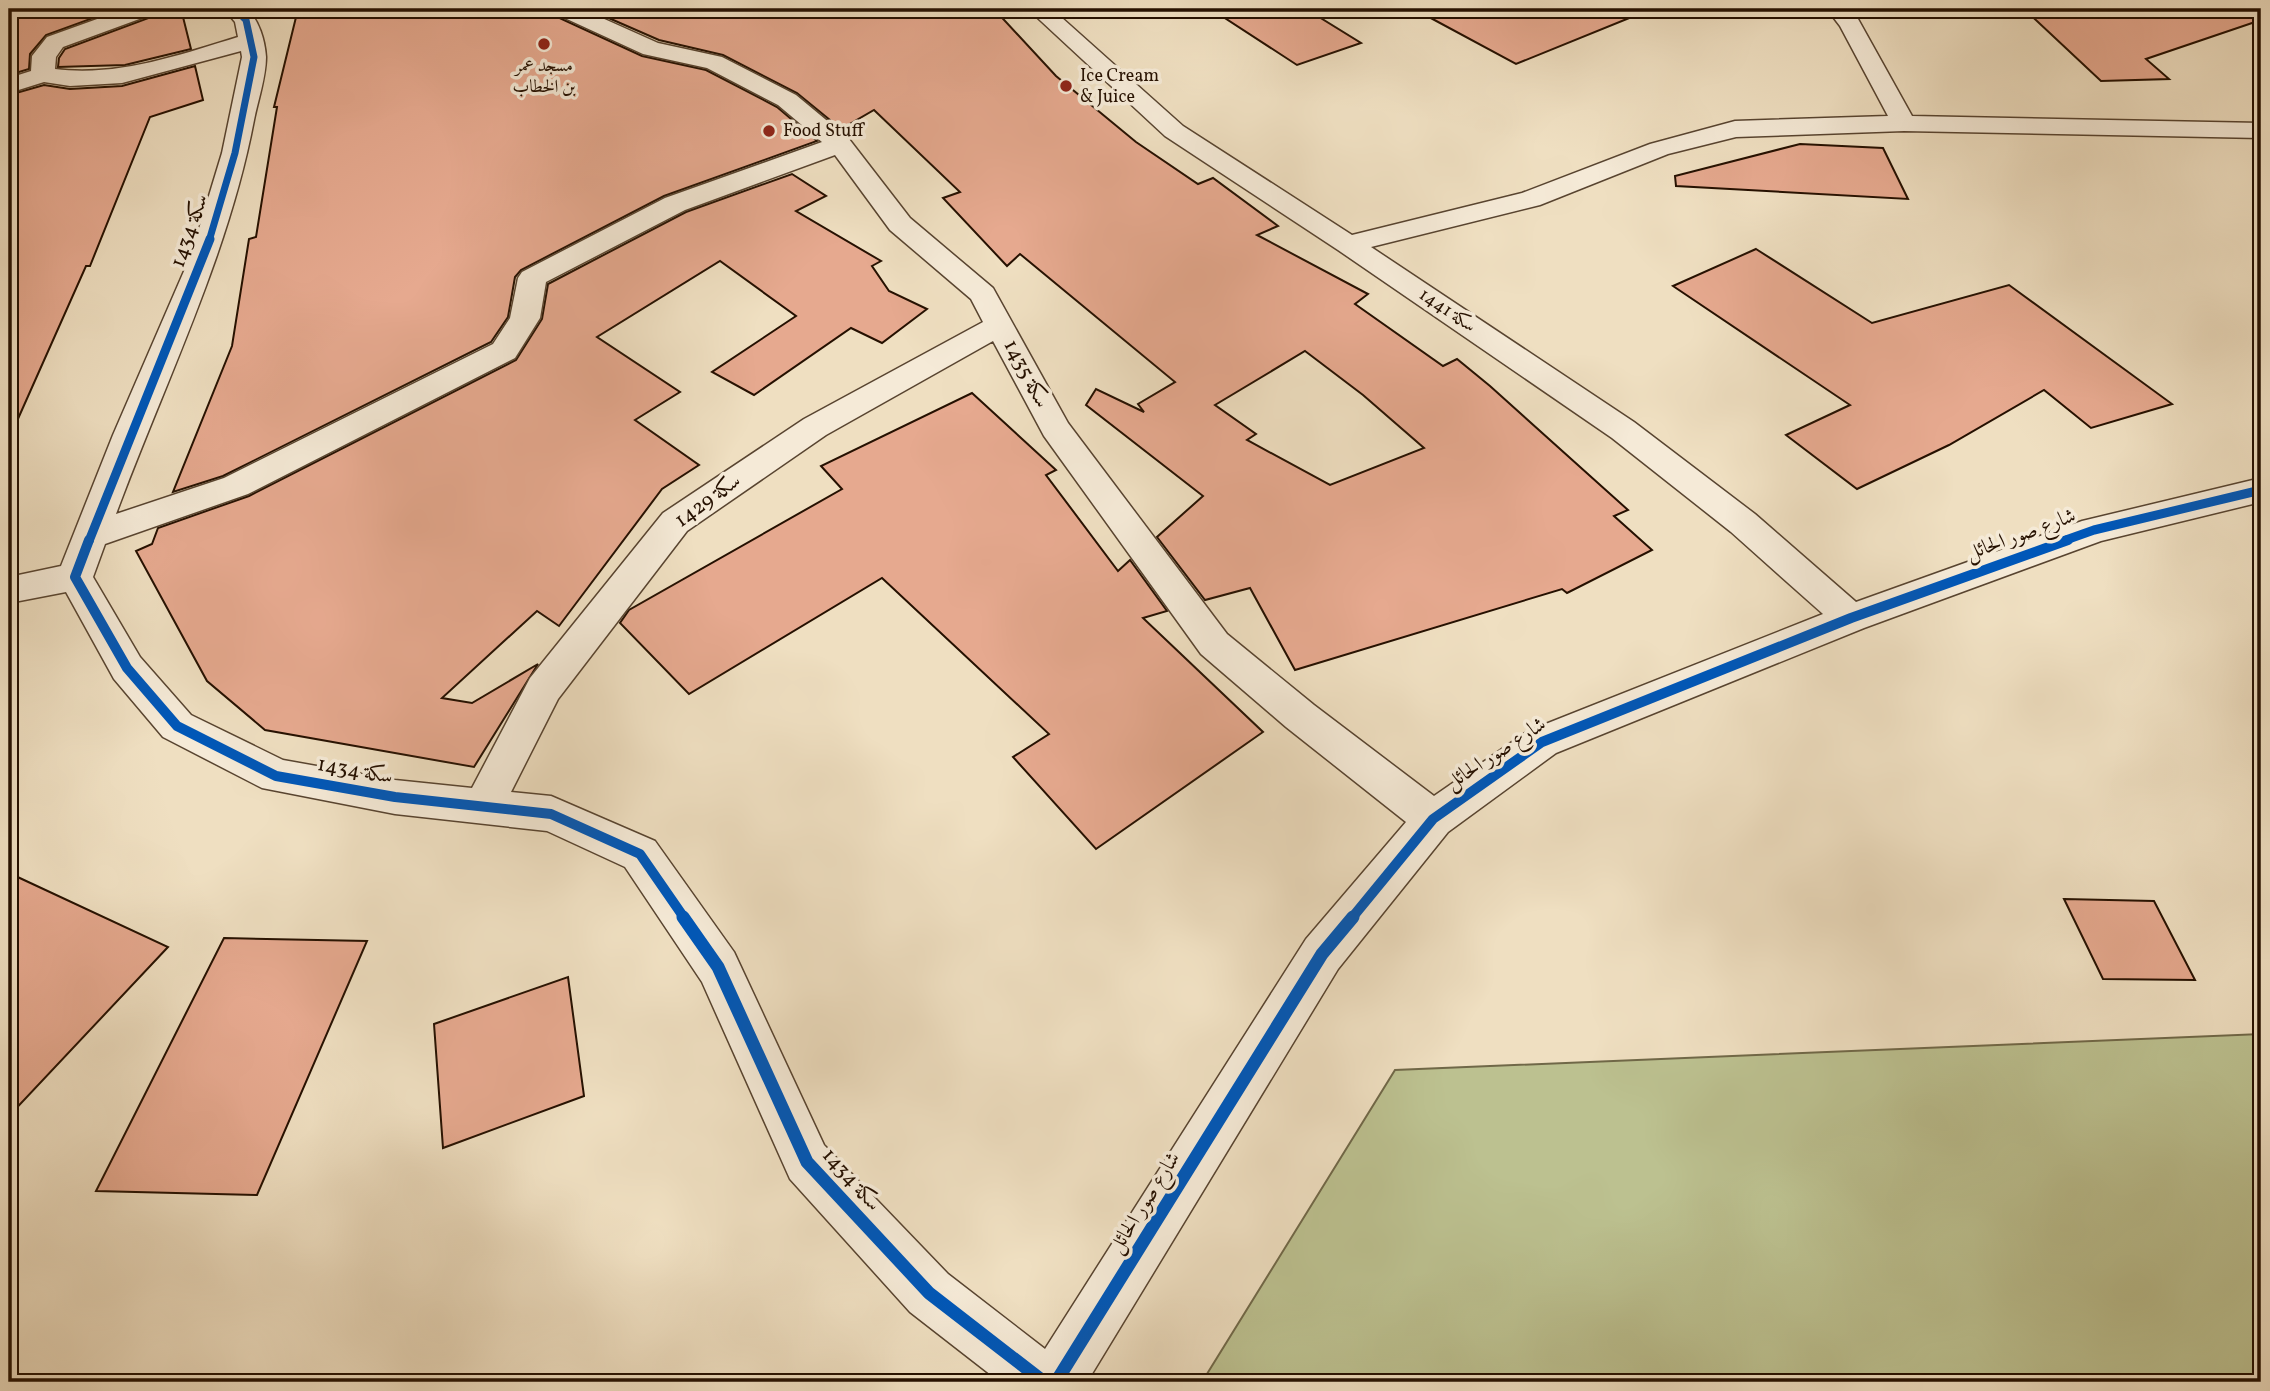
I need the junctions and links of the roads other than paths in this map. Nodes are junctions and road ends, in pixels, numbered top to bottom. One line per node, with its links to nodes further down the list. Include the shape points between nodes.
1 (145, 9): 6 (street, via 55,43 44,56)
2 (564, 9): 10 (street, سكة 1435, via 651,49 714,62 787,100)
3 (1039, 9): 11 (street, سكة 1441, via 1174,131)
4 (1838, 9): 8 (street)
5 (243, 25): 6 (street, via 133,74 94,80); 14 (street, سكة 1434, via 254,57 235,153 205,255)
6 (43, 75): 7 (street)
7 (9, 86)
8 (1904, 123): 9 (street); 11 (street, via 1735,129 1659,149 1531,199)
9 (2261, 130)
10 (840, 144): 12 (street, سكة 1435, via 900,224 983,294); 14 (street, via 675,204 532,278 525,318 504,351 236,486)
11 (1348, 244): 17 (street, سكة 1441, via 1623,430 1743,523)
12 (1000, 325): 18 (street, سكة 1429, via 815,427 675,522 544,689); 19 (street, سكة 1435, via 1055,428 1214,644)
13 (2261, 490): 17 (street, شارع صور الحائل, via 2094,530)
14 (90, 536): 15 (street, سكة 1434)
15 (75, 577): 16 (street); 18 (street, سكة 1434, via 127,668 177,726 276,776)
16 (9, 590)
17 (1851, 618): 19 (street, شارع صور الحائل, via 1542,742)
18 (483, 807): 20 (street, سكة 1434, via 551,814 640,854 718,967 807,1162 929,1293)
19 (1433, 819): 21 (street, شارع صور الحائل, via 1322,954)
20 (1044, 1382)
21 (1056, 1382)

